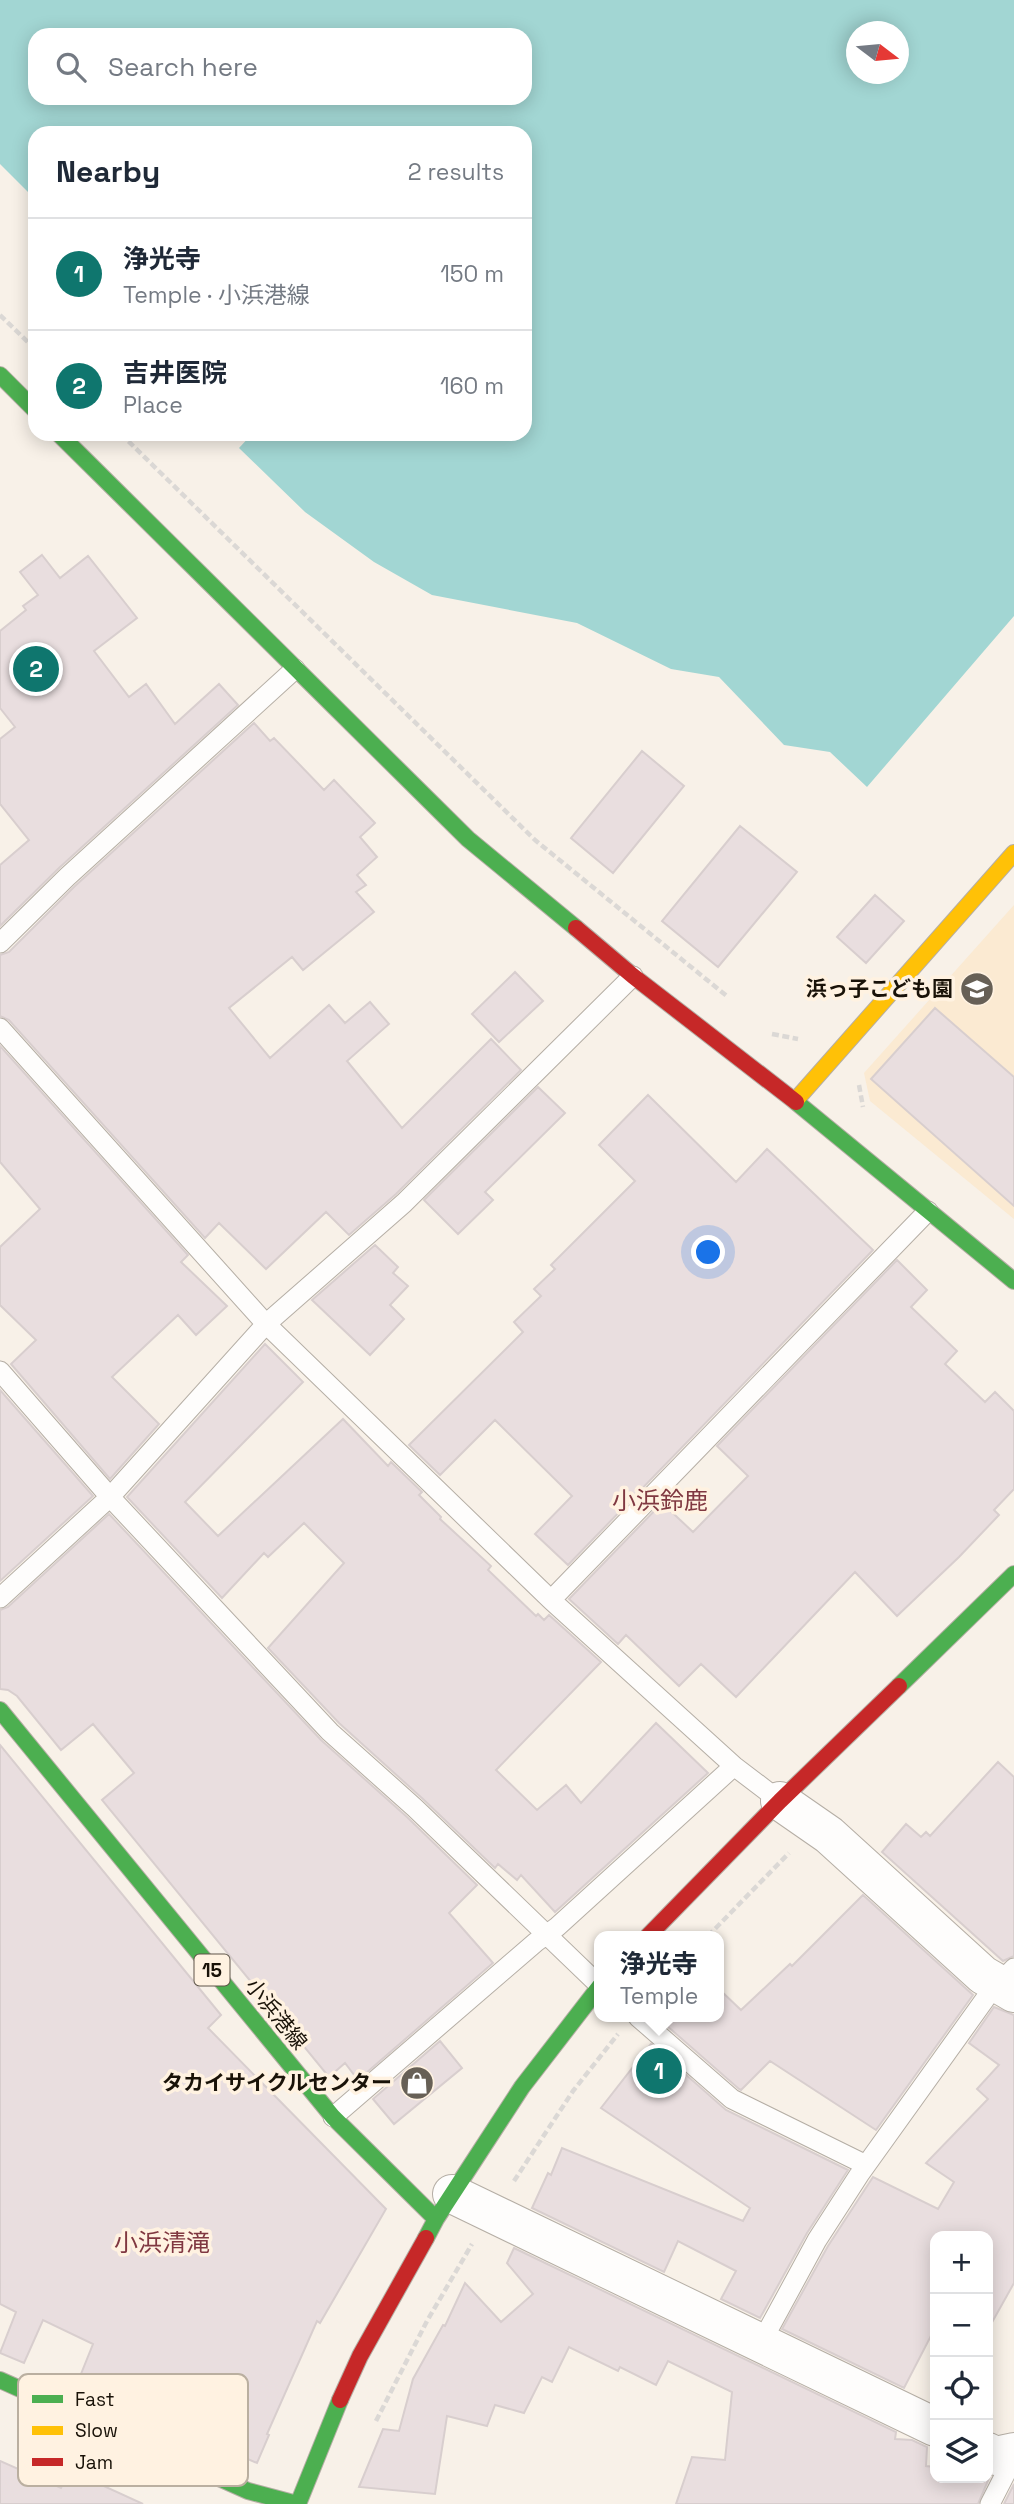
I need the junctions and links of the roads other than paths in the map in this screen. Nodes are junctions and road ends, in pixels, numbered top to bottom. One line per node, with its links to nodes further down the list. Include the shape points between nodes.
1 (0, 376): 2 (street)
2 (28, 403)
3 (66, 441): 4 (street)
4 (295, 669): 6 (lane); 7 (street, via 468,839)
5 (1014, 853): 9 (street)
6 (0, 943)
7 (633, 976): 9 (street); 12 (lane, via 404,1203)
8 (0, 1028): 12 (lane)
9 (795, 1101): 10 (street)
10 (928, 1211): 11 (street); 17 (lane)
11 (1014, 1281)
12 (266, 1324): 14 (lane); 17 (lane)
13 (0, 1371): 14 (lane)
14 (110, 1497): 16 (lane); 22 (lane, via 330,1732)
15 (1014, 1574): 20 (street)
16 (0, 1598)
17 (551, 1600): 19 (lane)
18 (0, 1710): 27 (street, 小浜港線 / 15)
19 (734, 1766): 20 (lane); 22 (lane)
20 (780, 1801): 21 (street); 24 (street, via 829,1835 983,1975)
21 (653, 1931)
22 (546, 1935): 23 (lane); 27 (lane)
23 (594, 1980)
24 (1009, 1982): 28 (lane, via 988,1995)
25 (594, 1994): 29 (street, via 522,2087)
26 (630, 2022): 28 (lane, via 732,2099)
27 (333, 2117): 29 (street, 小浜港線 / 15)
28 (866, 2165): 30 (lane, via 817,2240)
29 (444, 2206): 30 (street, 15); 38 (street, via 360,2356)
30 (761, 2343): 33 (street, 15)
31 (0, 2380): 32 (street)
32 (18, 2388)
33 (930, 2425)
34 (1014, 2452): 35 (street)
35 (993, 2455)
36 (1014, 2457): 39 (lane)
37 (237, 2486): 38 (street)
38 (298, 2504)
39 (990, 2504)

